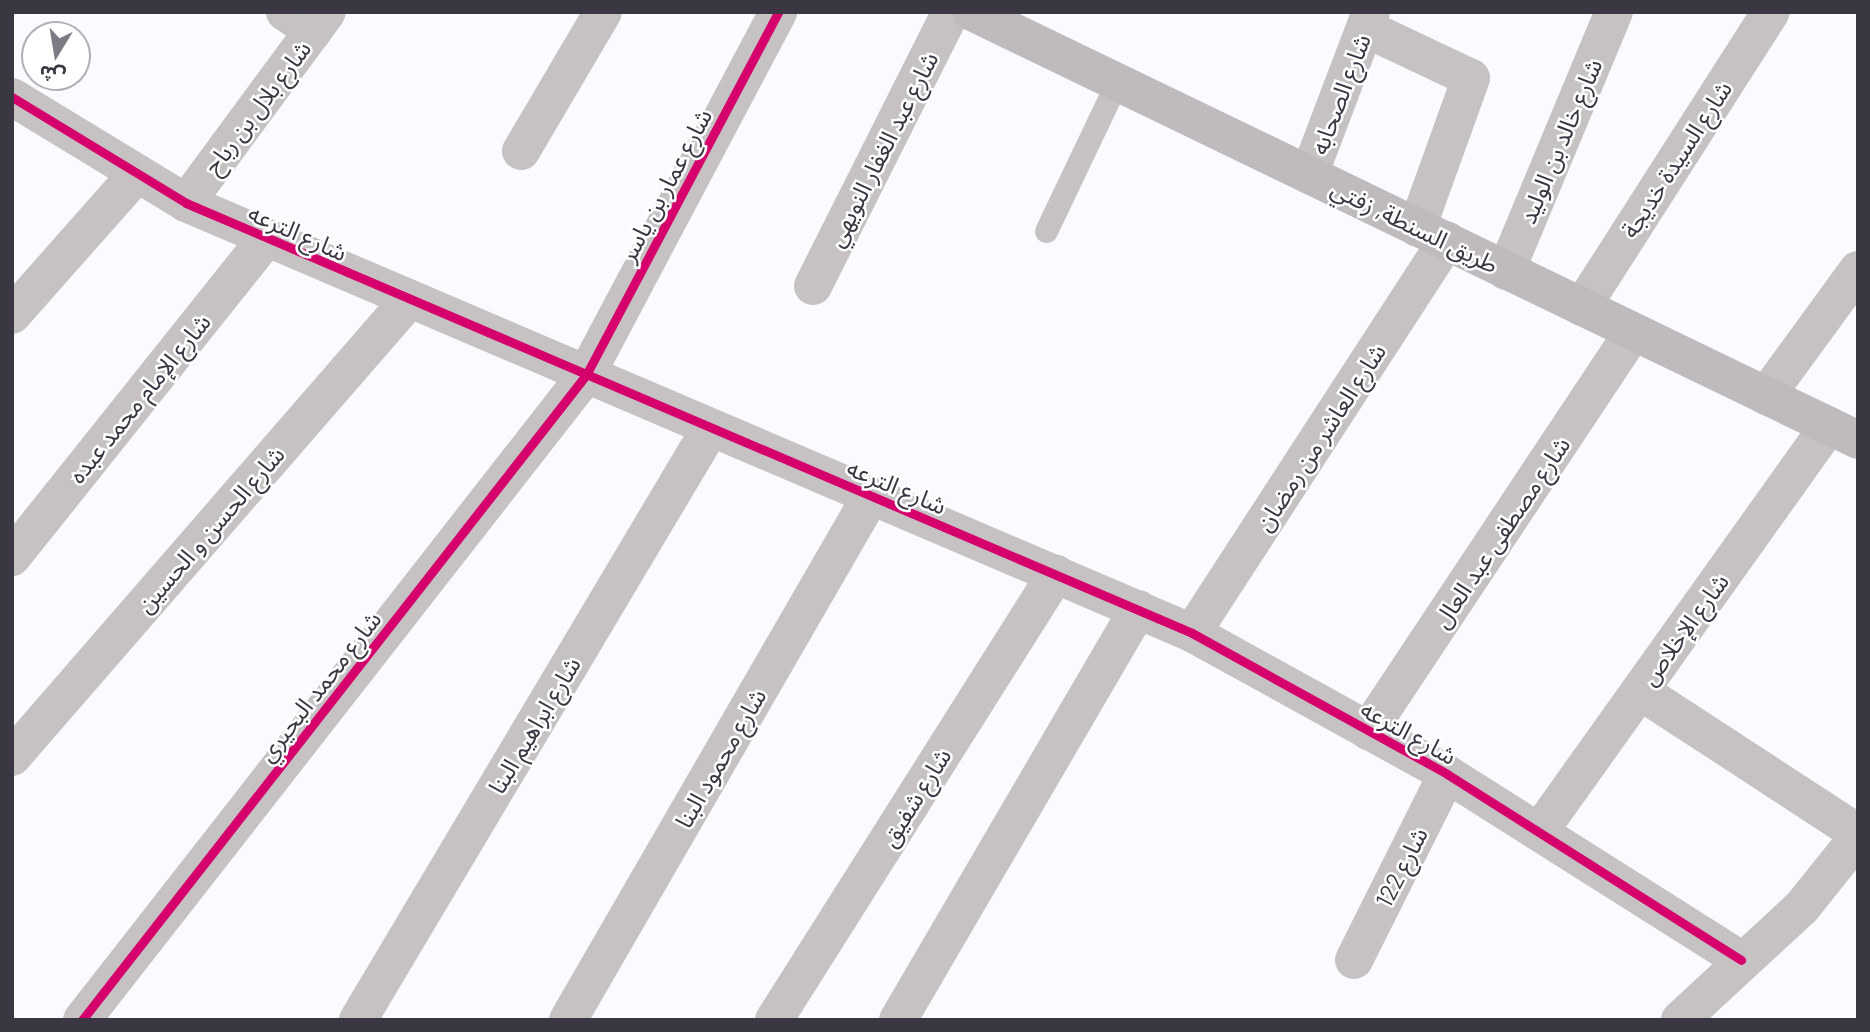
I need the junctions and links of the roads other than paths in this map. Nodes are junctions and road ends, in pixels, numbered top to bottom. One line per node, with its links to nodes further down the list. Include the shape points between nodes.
1 (603, 12): 11 (street)
2 (778, 12): 25 (street, شارع عمار بن ياسر)
3 (951, 12): 20 (street, شارع عبد الغفار النويهي)
4 (972, 12): 9 (main road, طريق السنطة, زفتي)
5 (1614, 12): 19 (street, شارع خالد بن الوليد)
6 (1771, 12): 22 (street, شارع السيدة خديجة)
7 (308, 19): 14 (street, شارع بلال بن رباح)
8 (1368, 20): 12 (street, شارع الصحابه); 16 (street, شارع العاشر من رمضان, via 1471,78)
9 (1117, 82): 12 (main road, طريق السنطة, زفتي); 15 (lane)
10 (12, 97): 13 (street, شارع الترعه)
11 (521, 151)
12 (1309, 175): 16 (main road, طريق السنطة, زفتي)
13 (135, 176): 14 (street, شارع الترعه); 23 (street)
14 (186, 203): 17 (street, شارع الترعه)
15 (1046, 231)
16 (1432, 234): 19 (main road, طريق السنطة, زفتي); 33 (street, شارع العاشر من رمضان)
17 (267, 239): 21 (street, شارع الترعه); 30 (street, شارع الإمام محمد عبده)
18 (1858, 270): 26 (street)
19 (1506, 271): 22 (main road, طريق السنطة, زفتي)
20 (813, 286)
21 (408, 301): 25 (street, شارع الترعه); 36 (street, شارع الحسن و الحسين)
22 (1582, 307): 24 (main road, طريق السنطة, زفتي)
23 (12, 315)
24 (1633, 332): 26 (main road, طريق السنطة, زفتي); 35 (street, شارع مصطفى عبد العال)
25 (586, 375): 27 (street, شارع الترعه); 43 (street, شارع محمد البحيري)
26 (1766, 396): 28 (main road, طريق السنطة, زفتي)
27 (710, 429): 29 (street, شارع الترعه); 44 (street, شارع ابراهيم البنا)
28 (1843, 433): 34 (street, شارع الإخلاص)
29 (871, 496): 31 (street, شارع الترعه); 45 (street, شارع محمود البنا)
30 (12, 557)
31 (1056, 574): 32 (street, شارع الترعه); 46 (street, شارع شفيق)
32 (1138, 609): 33 (street, شارع الترعه); 47 (street)
33 (1192, 633): 35 (street, شارع الترعه)
34 (1640, 691): 38 (street, شارع الإخلاص); 39 (street)
35 (1368, 731): 37 (street, شارع الترعه)
36 (12, 757)
37 (1447, 774): 38 (street, شارع الترعه); 40 (street, شارع 122)
38 (1539, 832): 41 (street, شارع الترعه)
39 (1858, 835): 41 (street, via 1802,907)
40 (1354, 960)
41 (1741, 960): 42 (street)
42 (1703, 1014)
43 (82, 1020)
44 (358, 1020)
45 (568, 1020)
46 (775, 1020)
47 (898, 1020)

